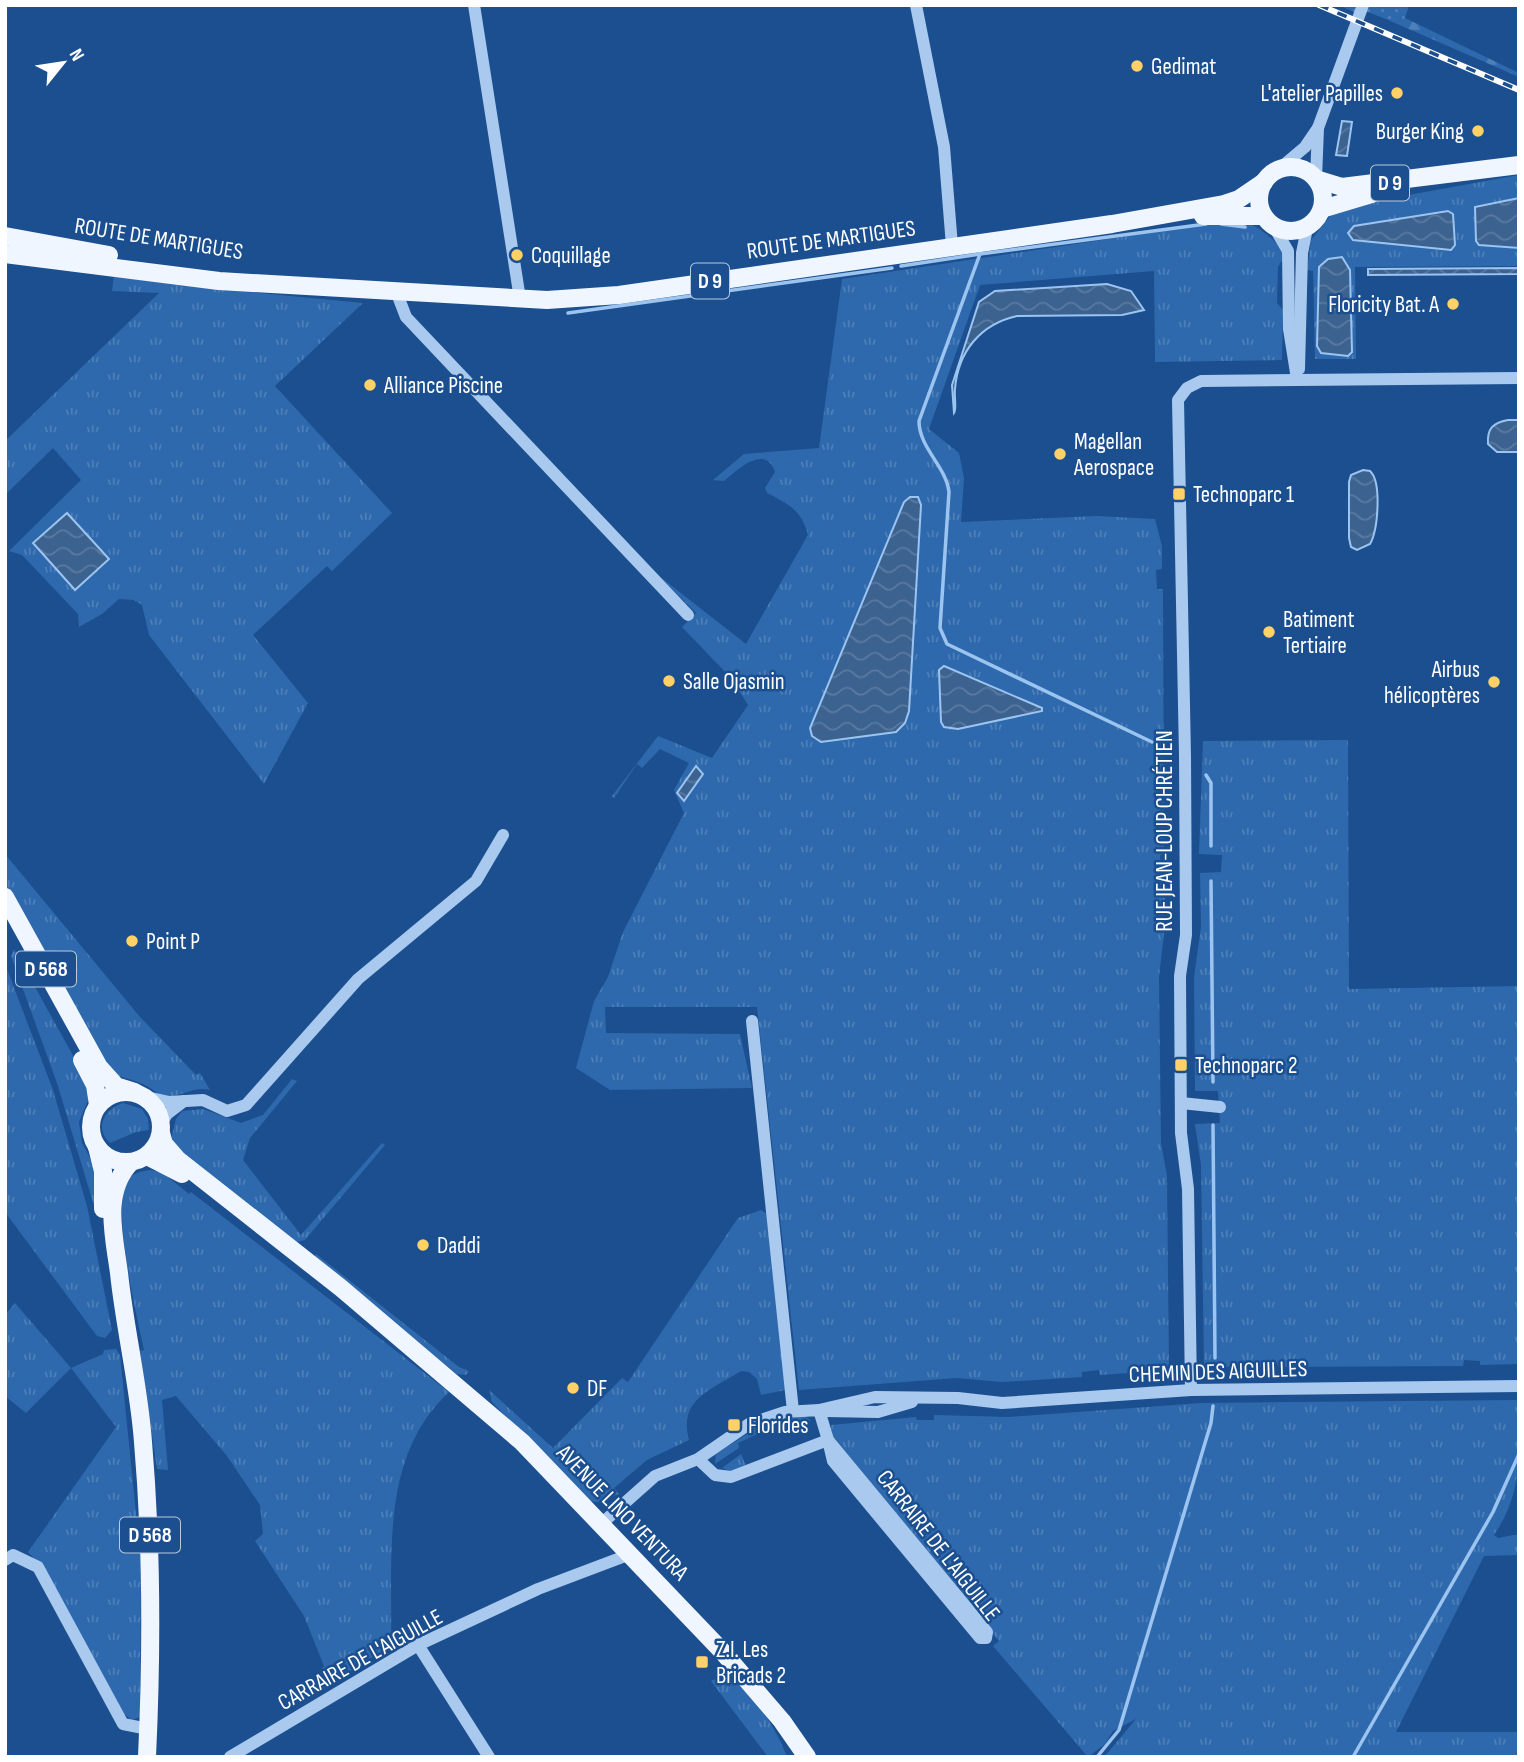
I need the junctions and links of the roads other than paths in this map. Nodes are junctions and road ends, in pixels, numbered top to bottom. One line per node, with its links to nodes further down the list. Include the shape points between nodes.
1 (474, 5): 19 (street)
2 (916, 5): 15 (street, via 944,146)
3 (1363, 5): 4 (street)
4 (1318, 128): 6 (street, via 1305,147); 8 (street)
5 (1519, 165): 7 (main road, D 9)
6 (1279, 169): 8 (main road, via 1298,168); 9 (main road)
7 (1465, 173): 8 (main road, D 9, via 1342,187); 10 (main road, D 9, via 1342,200)
8 (1316, 178): 10 (main road)
9 (1264, 182): 11 (main road, via 1259,199); 12 (main road, ROUTE DE MARTIGUES / D 9, via 1224,204)
10 (1322, 209): 13 (main road)
11 (1269, 221): 12 (main road, ROUTE DE MARTIGUES / D 9, via 1208,215); 13 (main road, via 1290,232); 21 (street, via 1288,251 1289,329)
12 (1112, 224): 15 (main road, ROUTE DE MARTIGUES / D 9)
13 (1307, 228): 21 (street)
14 (5, 236): 17 (main road, ROUTE DE MARTIGUES / D 9)
15 (952, 246): 19 (main road, ROUTE DE MARTIGUES / D 9, via 619,295)
16 (5, 254): 17 (main road, ROUTE DE MARTIGUES / D 9, via 219,281)
17 (306, 285): 18 (main road, ROUTE DE MARTIGUES / D 9)
18 (396, 291): 19 (main road, ROUTE DE MARTIGUES / D 9); 22 (street, via 407,317)
19 (520, 299)
20 (1519, 378): 21 (street, RUE JEAN-LOUP CHRÉTIEN)
21 (1297, 379): 29 (street, RUE JEAN-LOUP CHRÉTIEN, via 1201,381 1187,388 1176,407 1185,730)
22 (688, 615)
23 (503, 835): 28 (street, via 476,881 358,979 251,1101 230,1111 204,1100)
24 (5, 897): 27 (main road, D 568, via 99,1067 116,1086)
25 (5, 921): 30 (main road, D 568, via 92,1078)
26 (752, 1021): 39 (street)
27 (141, 1095): 28 (street, via 160,1102); 30 (main road, via 111,1094); 32 (main road, via 155,1106)
28 (184, 1101): 32 (street, via 167,1114)
29 (1181, 1103): 31 (street); 38 (street, RUE JEAN-LOUP CHRÉTIEN, via 1188,1189)
30 (98, 1105): 33 (main road, via 90,1123)
31 (1220, 1107)
32 (161, 1129): 34 (main road, via 155,1148); 36 (main road, AVENUE LINO VENTURA, via 164,1144 177,1159)
33 (96, 1147): 34 (main road, via 115,1161); 35 (main road, via 103,1171 103,1222)
34 (139, 1159): 35 (main road, via 117,1181 113,1206); 36 (main road, AVENUE LINO VENTURA, via 177,1171)
35 (123, 1315): 47 (main road, D 568, via 143,1438 150,1537)
36 (380, 1324): 43 (main road, AVENUE LINO VENTURA, via 522,1442)
37 (1519, 1386): 38 (street, CHEMIN DES AIGUILLES)
38 (1191, 1390): 40 (street, CHEMIN DES AIGUILLES, via 1002,1403 958,1398 858,1399)
39 (793, 1410): 40 (street); 42 (street, via 749,1424)
40 (819, 1410): 41 (street, CARRAIRE DE L'AIGUILLE)
41 (828, 1440): 41 (street, CARRAIRE DE L'AIGUILLE, via 833,1461 980,1638 986,1638 987,1632); 42 (street, via 731,1477 715,1475)
42 (698, 1459): 43 (street, via 655,1476)
43 (600, 1525): 44 (main road, AVENUE LINO VENTURA)
44 (628, 1555): 46 (street, CARRAIRE DE L'AIGUILLE, via 538,1589); 51 (main road, AVENUE LINO VENTURA, via 755,1688)
45 (5, 1560): 47 (street, via 13,1555 38,1567 123,1724)
46 (418, 1645): 49 (street, CARRAIRE DE L'AIGUILLE); 50 (street)
47 (148, 1729): 48 (main road, D 568)
48 (147, 1757)
49 (230, 1757)
50 (489, 1757)
51 (807, 1757)

